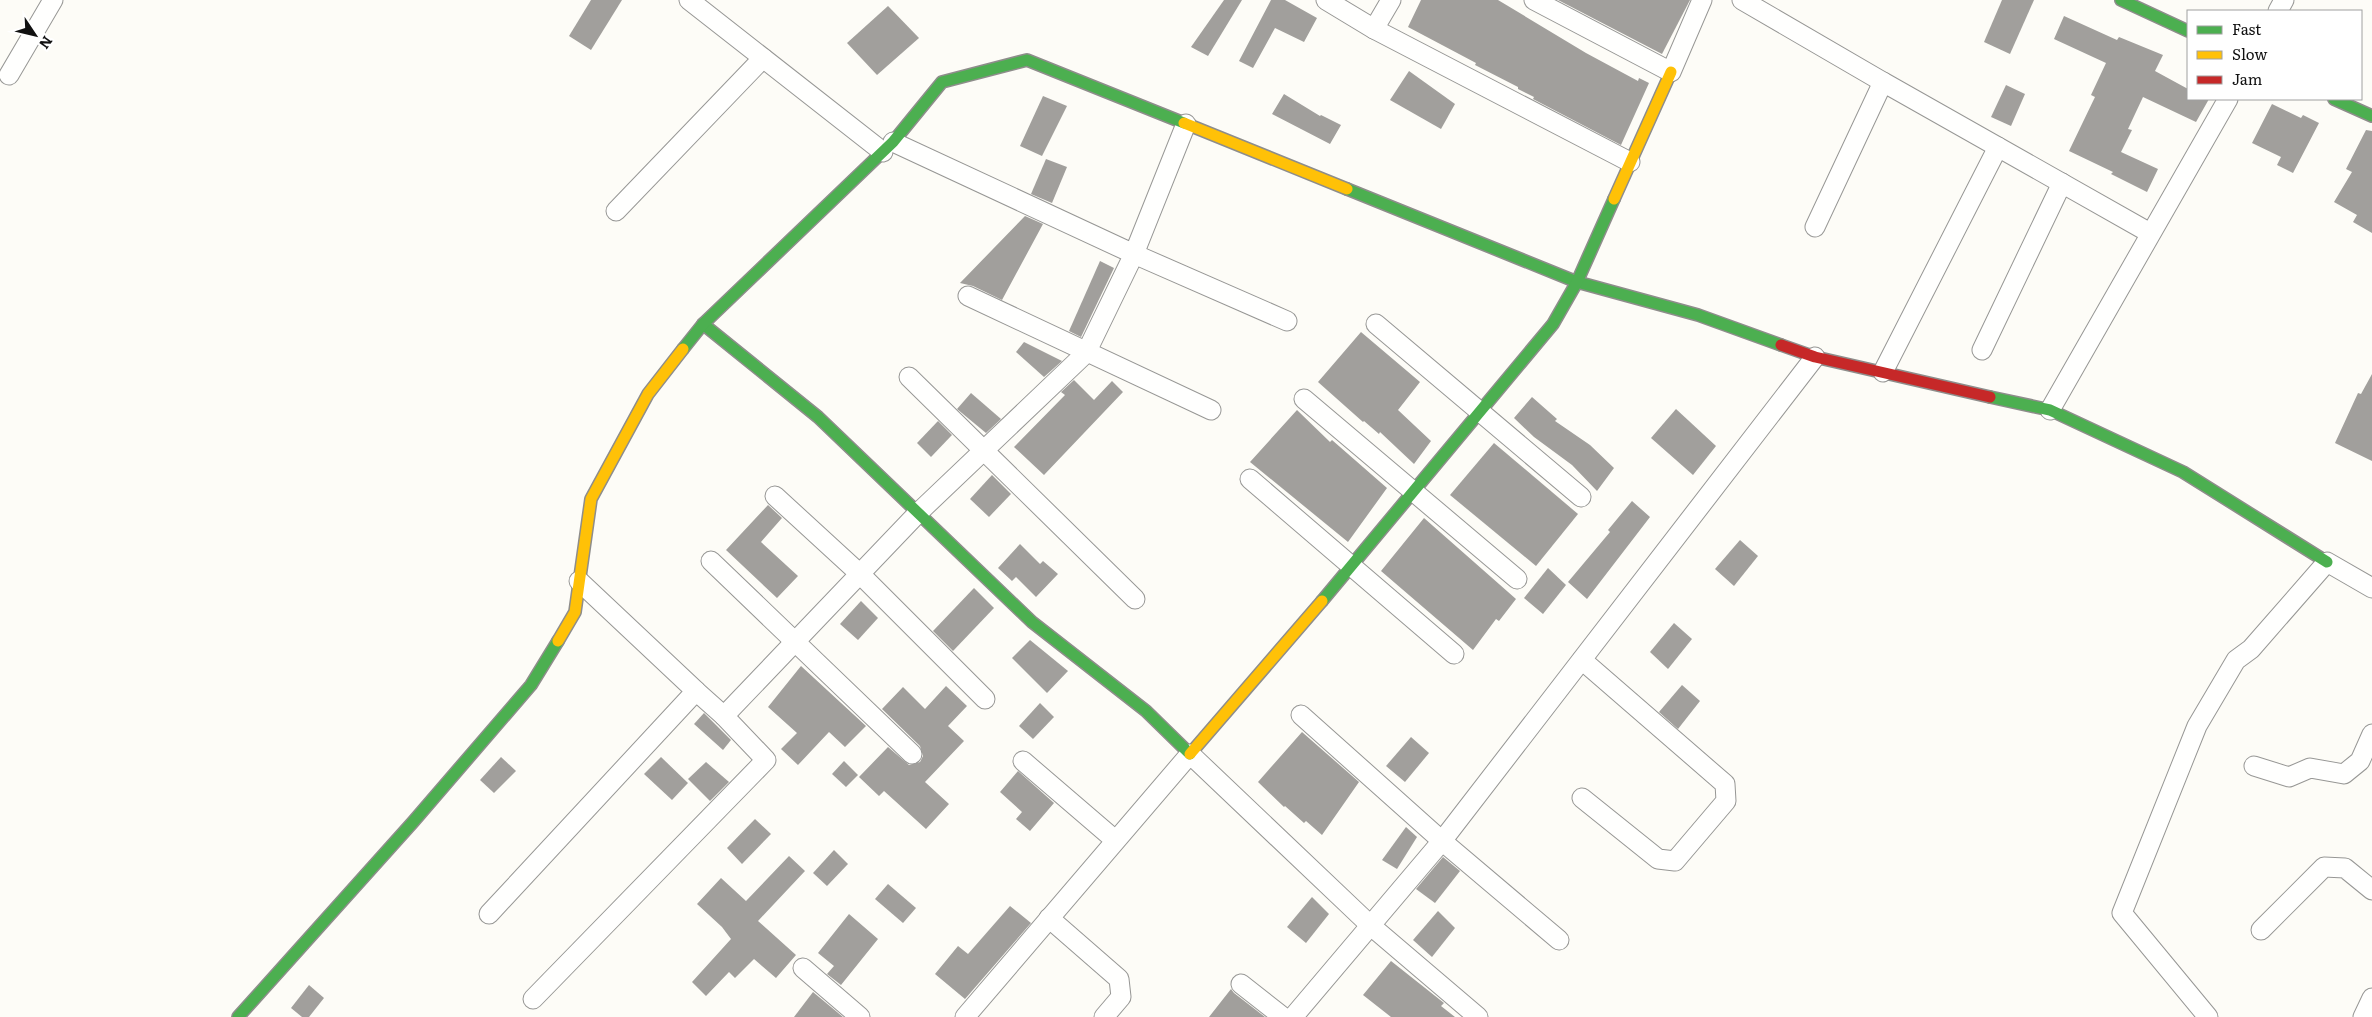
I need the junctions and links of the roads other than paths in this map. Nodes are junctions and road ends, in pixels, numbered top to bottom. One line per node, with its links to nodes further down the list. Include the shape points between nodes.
1 (53, 0): 13 (street)
2 (689, 0): 11 (street)
3 (1326, 0): 9 (street)
4 (1391, 0): 9 (street)
5 (1534, 0): 12 (street)
6 (1702, 0): 12 (street)
7 (1742, 0): 14 (street)
8 (2121, 0): 10 (street)
9 (1374, 30): 21 (street)
10 (2187, 31)
11 (763, 58): 19 (street); 23 (street)
12 (1671, 72): 21 (street)
13 (9, 75)
14 (1883, 82): 20 (street); 24 (street)
15 (2227, 100): 25 (street)
16 (2336, 100): 17 (street)
17 (2372, 116)
18 (1186, 124): 19 (street, via 1027,60 942,82); 26 (street); 27 (street)
19 (888, 147): 26 (street); 30 (street)
20 (1998, 147): 22 (street); 35 (street)
21 (1630, 162): 27 (street)
22 (2062, 183): 25 (street); 32 (street)
23 (616, 211)
24 (1815, 227)
25 (2150, 233): 39 (street)
26 (1134, 254): 29 (street); 33 (street)
27 (1577, 282): 34 (street, via 1698,315); 40 (street, via 1553,324)
28 (968, 296): 33 (street)
29 (1287, 321)
30 (703, 324): 46 (street, via 818,417); 52 (street, via 648,394 591,499)
31 (1376, 324): 40 (street)
32 (1982, 350)
33 (1086, 353): 38 (street); 41 (street)
34 (1815, 357): 35 (street); 57 (street)
35 (1883, 372): 39 (street)
36 (909, 377): 41 (street)
37 (1304, 399): 43 (street)
38 (1210, 410)
39 (2050, 410): 48 (street, via 2183,472)
40 (1480, 412): 43 (street); 45 (street)
41 (983, 451): 46 (street); 54 (street)
42 (1250, 479): 49 (street)
43 (1414, 492): 49 (street); 51 (street)
44 (775, 496): 50 (street)
45 (1581, 497)
46 (918, 513): 50 (street); 64 (street, via 1032,622 1146,711)
47 (711, 561): 55 (street)
48 (2327, 562): 53 (street); 88 (street, via 2251,649 2236,660 2197,726 2122,913)
49 (1352, 568): 56 (street); 64 (street)
50 (860, 574): 55 (street); 59 (street)
51 (1517, 579)
52 (579, 581): 58 (street); 81 (street, via 575,612 531,685)
53 (2372, 588)
54 (1135, 600)
55 (796, 641): 61 (street); 63 (street)
56 (1454, 654)
57 (1582, 660): 68 (street, via 1725,784 1726,801 1674,861 1658,859); 70 (street)
58 (696, 691): 61 (street); 72 (street)
59 (985, 699)
60 (1301, 714): 70 (street)
61 (724, 716): 80 (street, via 766,760)
62 (2372, 734): 67 (street)
63 (912, 754)
64 (1190, 754): 69 (street); 74 (street)
65 (1023, 760): 69 (street)
66 (2254, 766): 67 (street, via 2289,777 2310,768 2344,774)
67 (2366, 766)
68 (1582, 798)
69 (1115, 840): 73 (street)
70 (1442, 841): 74 (street); 76 (street)
71 (2372, 890): 75 (street, via 2345,868 2324,867)
72 (489, 914)
73 (1049, 918): 83 (street); 84 (street, via 1119,979 1121,997)
74 (1370, 925): 86 (street); 87 (street)
75 (2261, 930)
76 (1559, 940)
77 (803, 968): 82 (street)
78 (1242, 984): 85 (street)
79 (2372, 998): 89 (street)
80 (533, 999)
81 (238, 1017)
82 (860, 1017)
83 (965, 1017)
84 (1104, 1017)
85 (1283, 1017)
86 (1293, 1017)
87 (1478, 1017)
88 (2208, 1017)
89 (2363, 1017)

